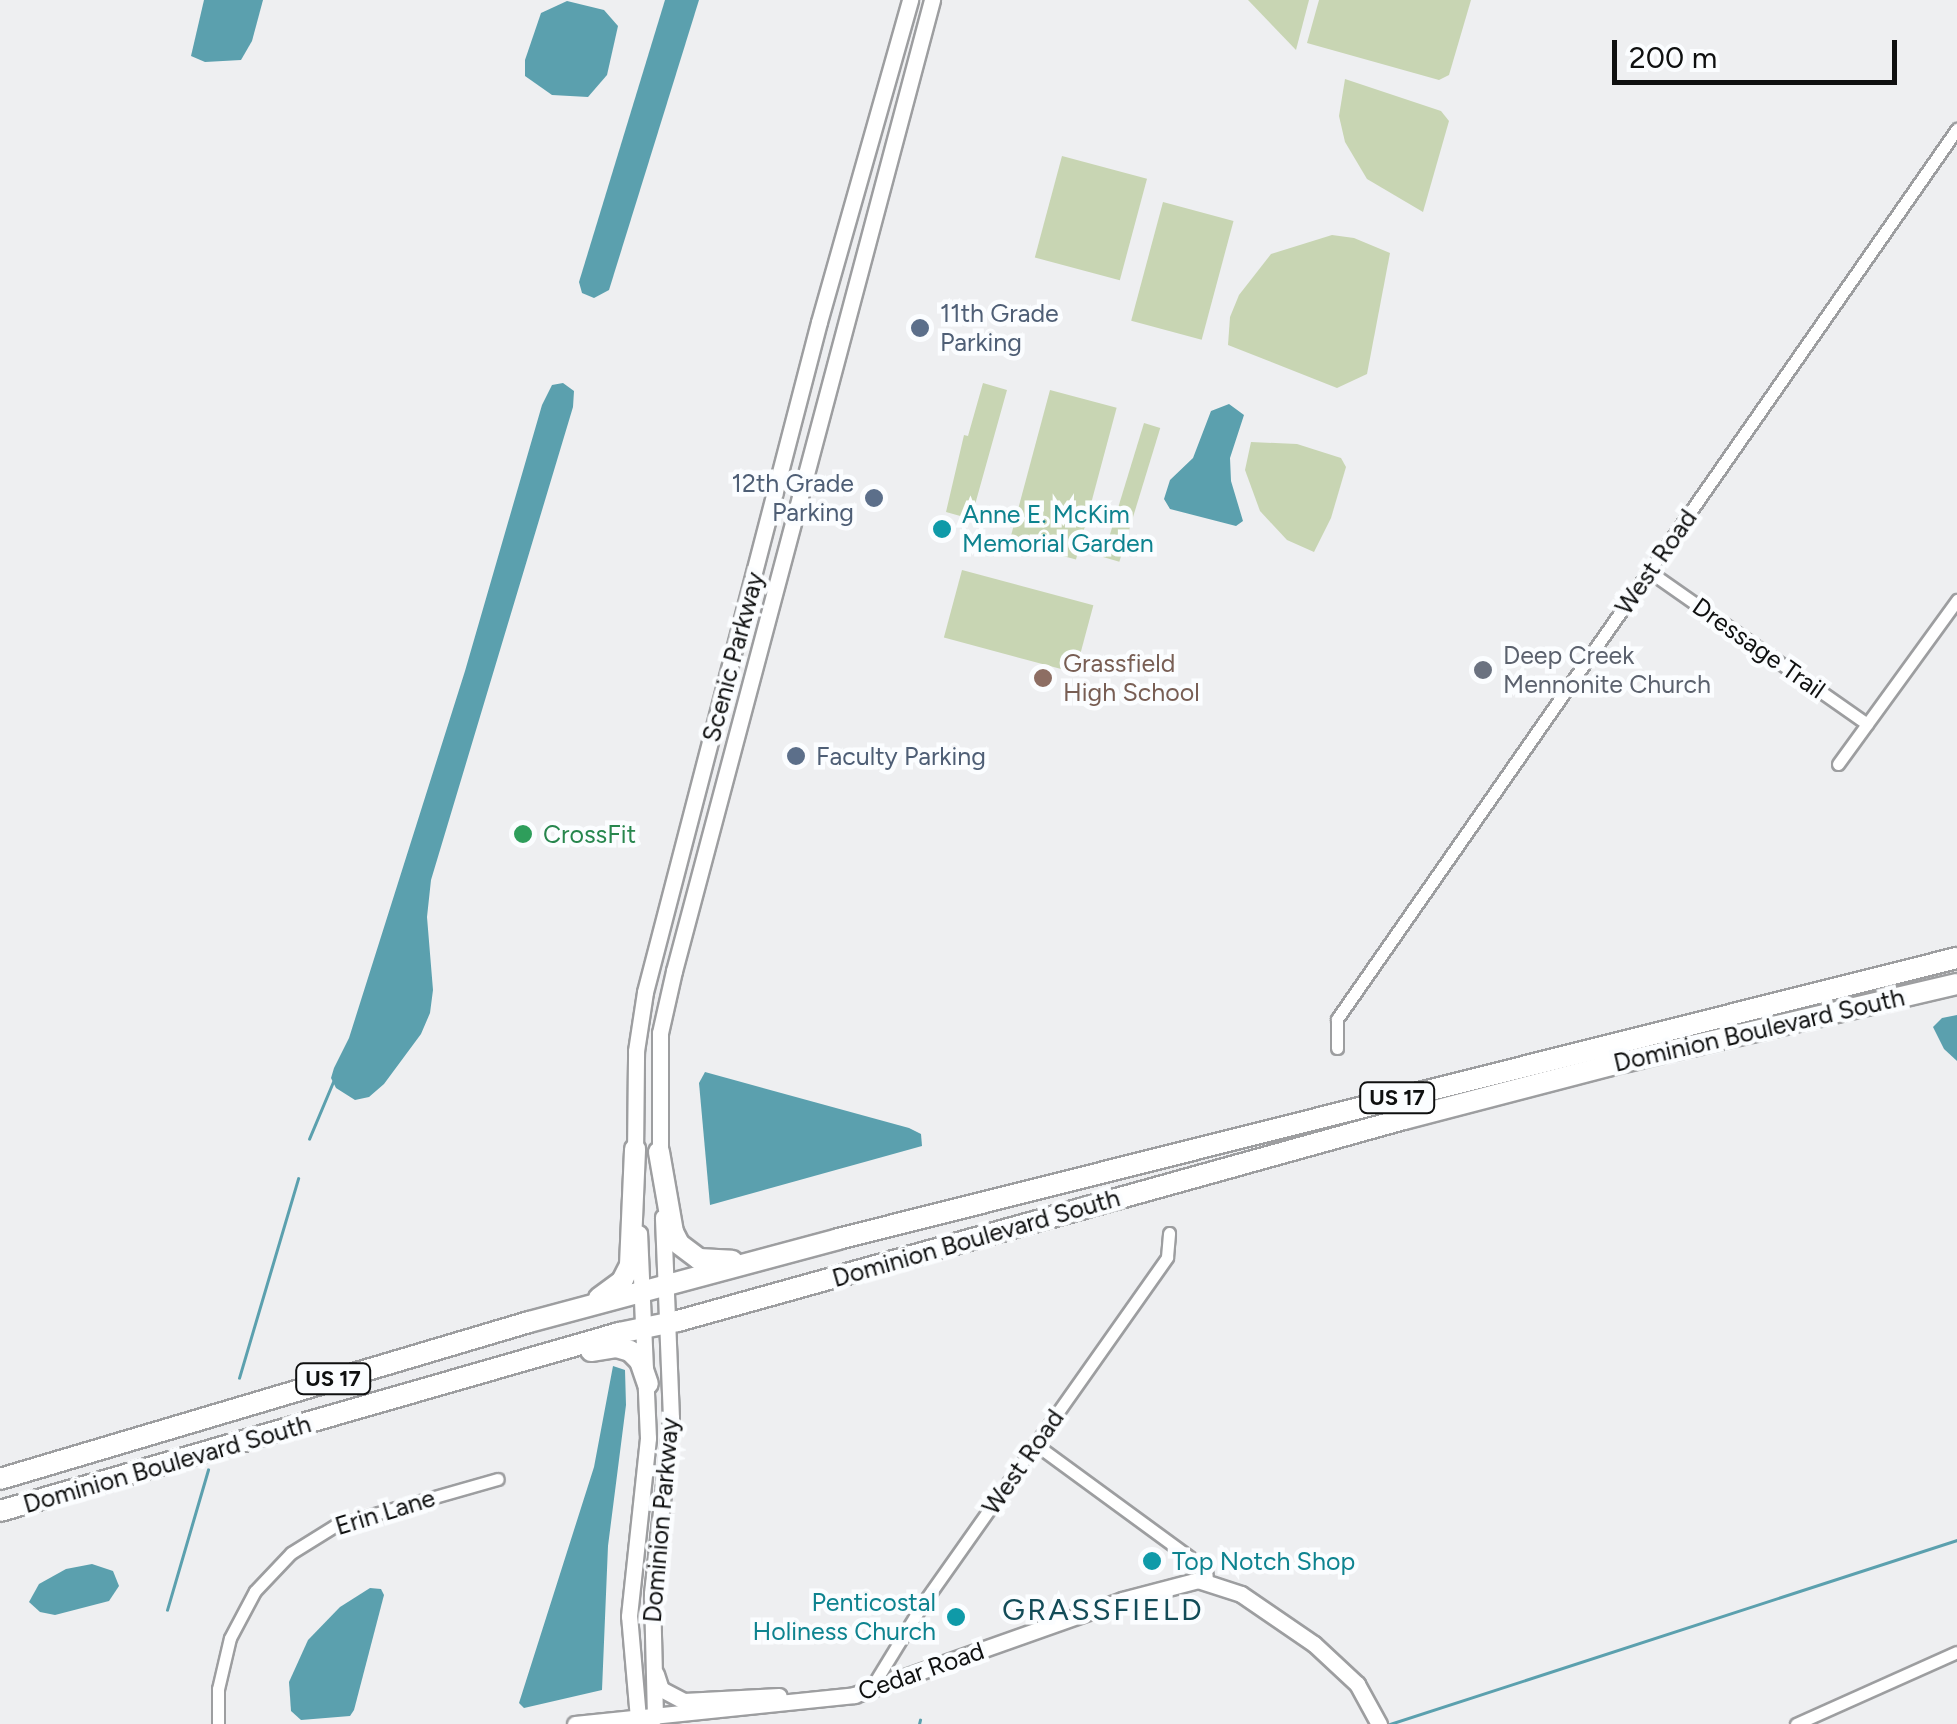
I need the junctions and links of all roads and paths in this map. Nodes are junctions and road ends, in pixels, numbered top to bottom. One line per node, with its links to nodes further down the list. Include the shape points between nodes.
1 (910, 0): 11 (street, Scenic Parkway, via 645,992 636,1051)
2 (932, 0): 12 (street, Scenic Parkway, via 670,986 660,1033)
3 (1957, 129): 4 (street, West Road)
4 (1650, 572): 6 (street, Dressage Trail); 10 (street, West Road, via 1337,1019)
5 (1957, 600): 6 (street)
6 (1867, 724): 7 (street)
7 (1838, 764)
8 (1957, 958): 13 (highway, US 17)
9 (1957, 984): 14 (highway, Dominion Boulevard South / US 17, via 1610,1064)
10 (1337, 1048)
11 (635, 1150): 18 (street, Scenic Parkway); 19 (highway, via 632,1247 622,1282 607,1295)
12 (659, 1152): 16 (highway, via 673,1232 687,1252 715,1262); 17 (street, Scenic Parkway)
13 (1041, 1188): 14 (highway); 16 (highway, Dominion Boulevard South / US 17)
14 (1048, 1218): 20 (highway, Dominion Boulevard South / US 17)
15 (1168, 1232): 25 (street, West Road, via 1167,1257)
16 (806, 1248): 17 (highway, Dominion Boulevard South / US 17)
17 (668, 1288): 18 (highway, Dominion Boulevard South / US 17); 20 (street, Scenic Parkway)
18 (643, 1293): 19 (highway, Dominion Boulevard South / US 17); 21 (street, Scenic Parkway)
19 (551, 1316): 24 (highway, Dominion Boulevard South / US 17)
20 (668, 1323): 21 (highway, Dominion Boulevard South / US 17); 32 (street, Dominion Parkway, via 671,1418 652,1594)
21 (645, 1326): 22 (highway, Dominion Boulevard South / US 17); 23 (street, Dominion Parkway)
22 (524, 1362): 23 (highway, via 616,1347 640,1361); 26 (highway, Dominion Boulevard South / US 17)
23 (648, 1384): 35 (street, Dominion Parkway, via 630,1616)
24 (172, 1426): 26 (highway); 27 (highway, Dominion Boulevard South / US 17)
25 (1034, 1444): 30 (street, via 1206,1569); 33 (street, West Road)
26 (183, 1460): 29 (highway, Dominion Boulevard South / US 17)
27 (0, 1478)
28 (498, 1479): 36 (street, Erin Lane, via 336,1525 291,1553 254,1591 230,1638)
29 (0, 1511)
30 (1207, 1581): 33 (street, Cedar Road, via 1122,1600); 38 (street, via 1242,1594 1334,1660)
31 (1957, 1652): 39 (street)
32 (652, 1658): 34 (street, via 662,1689 676,1699); 35 (street, Dominion Parkway)
33 (870, 1690): 34 (street, Cedar Road)
34 (843, 1696): 35 (street, Cedar Road)
35 (646, 1717): 37 (street, Cedar Road)
36 (218, 1724)
37 (575, 1724)
38 (1379, 1724)
39 (1796, 1724)

